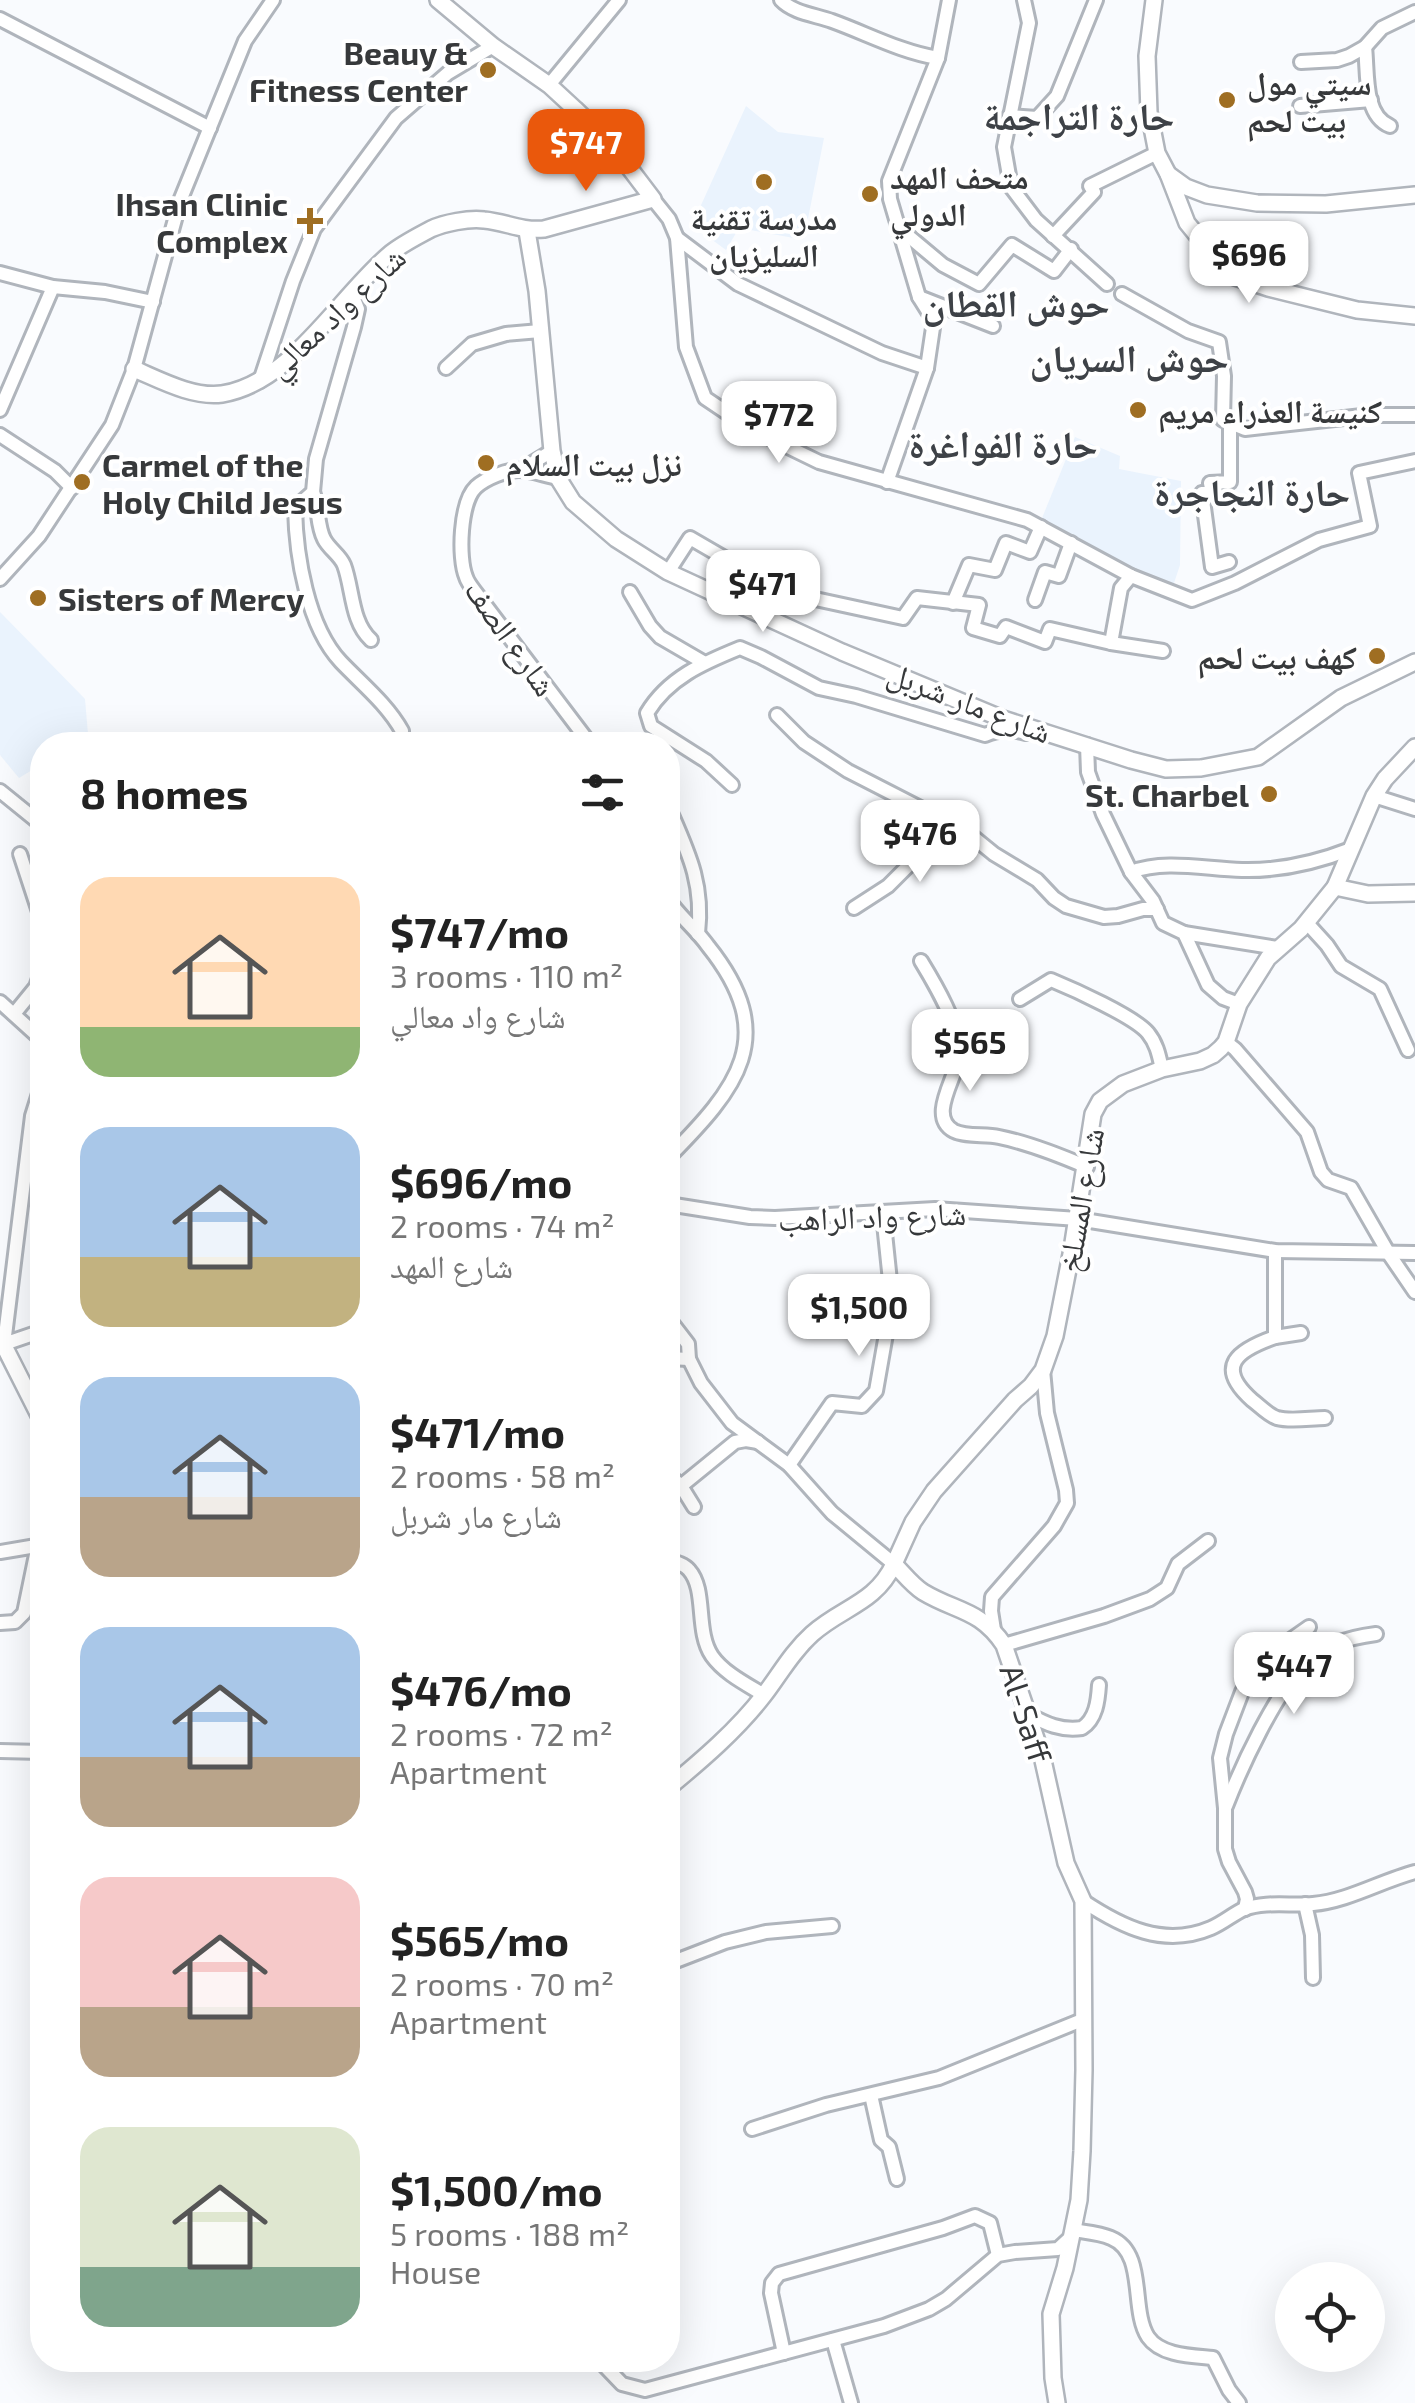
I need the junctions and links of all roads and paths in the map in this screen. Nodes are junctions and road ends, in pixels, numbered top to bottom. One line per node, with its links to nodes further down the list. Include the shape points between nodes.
1 (273, 0): 20 (street, via 245,40)
2 (438, 0): 11 (street)
3 (619, 0): 15 (street)
4 (781, 0): 13 (street)
5 (949, 0): 13 (street)
6 (1024, 0): 18 (street, via 1029,23)
7 (1096, 0): 18 (street, via 1057,96 1037,118)
8 (1154, 0): 21 (street, via 1147,56)
9 (1415, 12): 12 (street, via 1382,28)
10 (0, 18): 20 (street)
11 (493, 46): 15 (street); 43 (street, via 448,73 396,118 314,229)
12 (1365, 47): 14 (street, via 1336,60); 16 (street)
13 (938, 58): 25 (street, via 889,181)
14 (1301, 62)
15 (549, 85): 24 (street, via 612,145)
16 (1371, 100): 17 (street); 19 (street, via 1376,117)
17 (1300, 106)
18 (1009, 116): 27 (street, via 1004,147 1012,186)
19 (1390, 126)
20 (210, 128): 36 (street, via 180,201)
21 (1157, 153): 22 (street); 27 (street, via 1090,186 1094,192)
22 (1168, 174): 23 (street, via 1206,195 1257,203); 37 (street, via 1187,223 1232,276 1357,310)
23 (1415, 196)
24 (653, 199): 26 (street, شارع واد معالي); 28 (street)
25 (898, 227): 29 (street, via 943,265 980,284 1012,245 1054,271); 35 (street)
26 (528, 230): 33 (street, شارع واد معالي, via 481,219 435,227 394,250); 39 (street, شارع مار شربل)
27 (1053, 236): 29 (street)
28 (677, 238): 41 (street, via 738,284); 52 (street, via 686,348 706,398 750,429 819,462)
29 (1071, 249): 31 (street)
30 (0, 273): 32 (street)
31 (1108, 284)
32 (53, 286): 36 (street); 44 (street)
33 (352, 294): 43 (street, شارع واد معالي); 54 (street, via 358,309)
34 (1122, 294): 46 (street, via 1219,342)
35 (919, 296): 38 (street); 41 (street, via 934,320)
36 (154, 302): 42 (street)
37 (1415, 316)
38 (992, 326)
39 (540, 331): 40 (street, via 472,344); 48 (street, شارع مار شربل)
40 (446, 368)
41 (927, 368): 52 (street)
42 (134, 369): 43 (street, شارع واد معالي, via 188,390 221,394); 53 (street, via 112,424)
43 (260, 381)
44 (0, 410)
45 (1415, 415): 46 (street, via 1246,429)
46 (1226, 422): 57 (street, via 1230,482 1210,484 1212,493 1202,493 1212,567)
47 (0, 435): 53 (street)
48 (552, 451): 50 (street, شارع الصف); 51 (street, شارع مار شربل)
49 (1415, 461): 59 (street, via 1359,473 1370,526 1320,540 1236,583 1192,600)
50 (521, 470): 51 (street); 71 (street, شارع الصف, via 492,477 468,499 465,577)
51 (558, 478): 58 (street, شارع مار شربل, via 573,502 616,539)
52 (887, 482): 55 (street)
53 (72, 488): 60 (street)
54 (313, 492): 64 (street, via 323,538 343,562 356,615); 70 (street, via 296,508 296,540 324,641)
55 (1041, 526): 56 (street); 63 (street, via 1030,552 1006,544 994,570 969,564)
56 (1071, 543): 59 (street); 62 (street, via 1059,576 1045,572)
57 (1229, 562)
58 (668, 572): 63 (street, via 690,538 783,592 903,618 918,598); 73 (street, شارع مار شربل, via 842,652)
59 (1131, 576): 65 (street)
60 (0, 578)
61 (630, 592): 67 (street, via 660,637)
62 (1036, 600)
63 (953, 602): 65 (street, via 979,605 973,628 1000,636 1006,627 1045,642 1050,629)
64 (371, 640)
65 (1110, 643): 66 (street)
66 (1163, 651)
67 (702, 662): 72 (street, via 664,688 647,713); 73 (street, via 740,648 819,688 985,734)
68 (1415, 662): 75 (street, شارع مار شربل, via 1341,698 1258,757 1166,769)
69 (777, 715): 82 (street, via 848,771)
70 (402, 732)
71 (581, 732)
72 (661, 732)
73 (1057, 736): 75 (street, شارع مار شربل)
74 (680, 744): 77 (street)
75 (1087, 744): 86 (street, via 1095,794)
76 (1415, 747): 79 (street)
77 (732, 785)
78 (0, 791): 81 (street)
79 (1374, 796): 80 (street); 84 (street)
80 (1415, 809)
81 (30, 815)
82 (950, 824): 90 (street, via 888,886); 91 (street, via 1066,906 1104,917)
83 (680, 834): 95 (street, via 699,887)
84 (1351, 849): 86 (street, via 1280,869 1152,865); 88 (street)
85 (20, 854): 87 (street)
86 (1131, 872): 91 (street)
87 (30, 884)
88 (1335, 888): 89 (street); 93 (street)
89 (1415, 893)
90 (854, 908)
91 (1157, 910): 94 (street, via 1163,923)
92 (680, 913): 95 (street)
93 (1306, 923): 96 (street); 105 (street, via 1341,966 1380,990)
94 (1184, 933): 96 (street); 101 (street, via 1208,985)
95 (698, 934): 108 (street, via 734,984 747,1036 730,1087)
96 (1277, 948): 101 (street)
97 (921, 961): 109 (street, via 958,1040 958,1064 942,1114 950,1128 1014,1140)
98 (30, 994): 102 (street)
99 (1020, 999): 106 (street, via 1052,980 1104,1004 1146,1030)
100 (0, 1002): 102 (street)
101 (1239, 1004): 104 (street)
102 (14, 1014): 103 (street)
103 (30, 1029)
104 (1226, 1042): 106 (street, شارع المسلخ, via 1200,1061); 115 (street, via 1307,1132 1321,1172 1350,1188)
105 (1408, 1050)
106 (1162, 1070): 109 (street, شارع المسلخ, via 1122,1084 1100,1102)
107 (30, 1131): 121 (street)
108 (680, 1145)
109 (1087, 1167): 112 (street, شارع المسلخ)
110 (680, 1206): 111 (street, شارع واد الراهب, via 750,1217)
111 (884, 1214): 112 (street, شارع واد الراهب, via 936,1209); 130 (street, via 892,1300 876,1391 862,1406 832,1403)
112 (1078, 1218): 113 (street, شارع واد الراهب); 124 (street, شارع المسلخ)
113 (1275, 1251): 115 (street, شارع واد الراهب); 120 (street)
114 (1415, 1253): 115 (street, شارع واد الراهب)
115 (1389, 1254): 116 (street)
116 (1415, 1292)
117 (1301, 1332): 120 (street)
118 (30, 1333): 121 (street)
119 (680, 1334): 123 (street)
120 (1275, 1337): 126 (street, via 1236,1359 1233,1379 1279,1419)
121 (2, 1341): 125 (street)
122 (680, 1359): 123 (street)
123 (689, 1359): 127 (street)
124 (1043, 1370): 137 (street, شارع المسلخ, via 934,1492); 141 (street, via 1067,1503 992,1598)
125 (30, 1397)
126 (1325, 1418)
127 (732, 1423): 128 (street); 129 (street)
128 (736, 1442): 129 (street); 131 (street)
129 (760, 1442): 130 (street)
130 (789, 1465): 137 (street, via 832,1513)
131 (681, 1486): 132 (street)
132 (694, 1507)
133 (1208, 1541): 143 (street, via 1150,1599)
134 (30, 1547): 135 (street)
135 (0, 1552)
136 (680, 1564): 145 (street, via 696,1582 710,1653)
137 (894, 1564): 141 (street, Al-Saff, via 922,1590); 145 (street, via 885,1582 798,1648)
138 (30, 1588): 139 (street, via 21,1619)
139 (0, 1623)
140 (1309, 1627): 150 (street, via 1255,1668 1242,1692 1220,1758)
141 (994, 1630): 143 (street, Al-Saff)
142 (1376, 1634): 150 (street, via 1331,1647 1306,1663 1263,1726)
143 (1004, 1644): 146 (street, Al-Saff)
144 (1099, 1685): 146 (street, via 1092,1718 1082,1728 1048,1725)
145 (764, 1695): 149 (street)
146 (1028, 1714): 152 (street, Al-Saff, via 1066,1863)
147 (0, 1751): 148 (street)
148 (30, 1752)
149 (680, 1777)
150 (1225, 1808): 154 (street, via 1225,1848 1246,1892)
151 (1415, 1872): 153 (street)
152 (1083, 1901): 154 (street, via 1114,1921 1170,1937 1209,1929); 158 (street, Al-Saff)
153 (1305, 1904): 154 (street); 157 (street)
154 (1245, 1909)
155 (832, 1926): 156 (street, via 766,1932)
156 (680, 1959)
157 (1313, 1978)
158 (1082, 2020): 159 (street, via 939,2078); 162 (street, Al-Saff, via 1082,2151)
159 (871, 2096): 160 (street); 161 (street)
160 (752, 2129)
161 (897, 2178)
162 (1072, 2234): 163 (street, via 1058,2249); 165 (street, Al-Saff); 171 (street, via 1111,2238 1123,2246 1134,2265 1148,2336 1179,2354 1214,2358)
163 (1042, 2252): 164 (street); 165 (street)
164 (998, 2255): 166 (street, via 930,2309); 167 (street, via 990,2224 975,2216 779,2274 771,2293)
165 (1062, 2276): 170 (street, Al-Saff, via 1051,2314)
166 (833, 2340): 167 (street); 169 (street)
167 (784, 2353): 168 (street, via 645,2390 622,2384)
168 (610, 2372)
169 (851, 2403)
170 (1057, 2403)
171 (1239, 2403)

